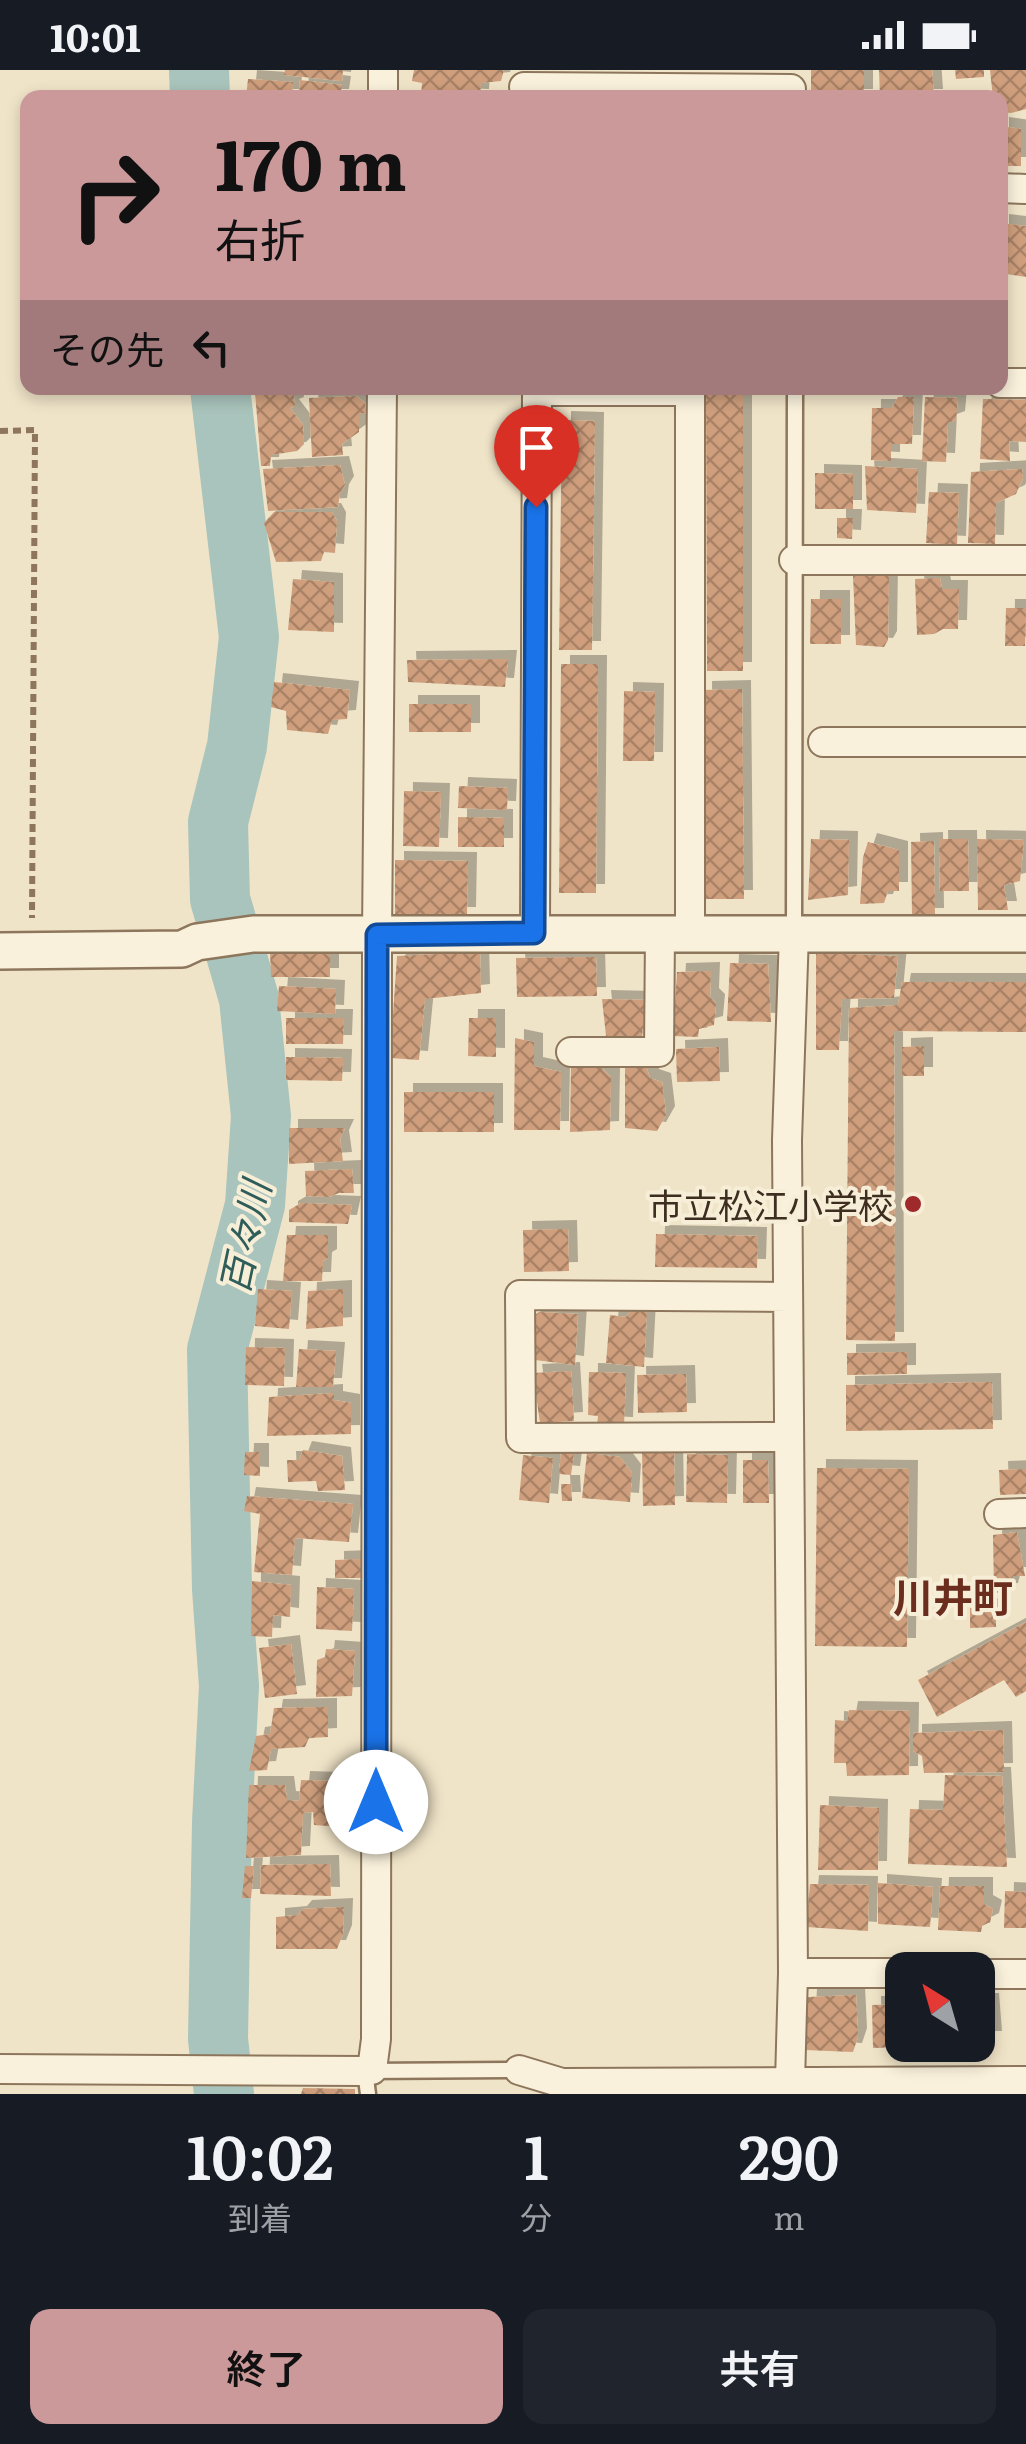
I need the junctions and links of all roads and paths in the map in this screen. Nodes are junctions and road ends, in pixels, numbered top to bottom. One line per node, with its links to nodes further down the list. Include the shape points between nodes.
1 (791, 85): 4 (street)
2 (524, 87): 3 (street)
3 (588, 90)
4 (704, 90)
5 (382, 395): 18 (street)
6 (532, 395): 14 (street)
7 (690, 395): 15 (street)
8 (798, 395): 10 (lane)
9 (0, 430): 19 (path, via 35,430)
10 (794, 560): 11 (street); 16 (lane)
11 (1026, 560)
12 (823, 742): 13 (street)
13 (1026, 742)
14 (534, 933): 15 (street); 18 (street)
15 (675, 933): 16 (street); 20 (street, via 659,1052)
16 (794, 933): 17 (street); 21 (street)
17 (1026, 934)
18 (377, 935): 19 (street, via 253,934 182,949); 29 (street, via 376,2039)
19 (16, 951)
20 (571, 1052)
21 (788, 1297): 22 (street); 22 (street, via 520,1294 521,1438)
22 (788, 1437): 31 (street)
23 (809, 1973): 24 (street)
24 (885, 1974)
25 (995, 1974): 26 (street)
26 (1026, 1974)
27 (0, 2069): 29 (street)
28 (519, 2070): 29 (lane); 31 (street, via 562,2083)
29 (368, 2078)
30 (1026, 2081): 32 (street)
31 (782, 2086): 32 (street)
32 (888, 2088)

